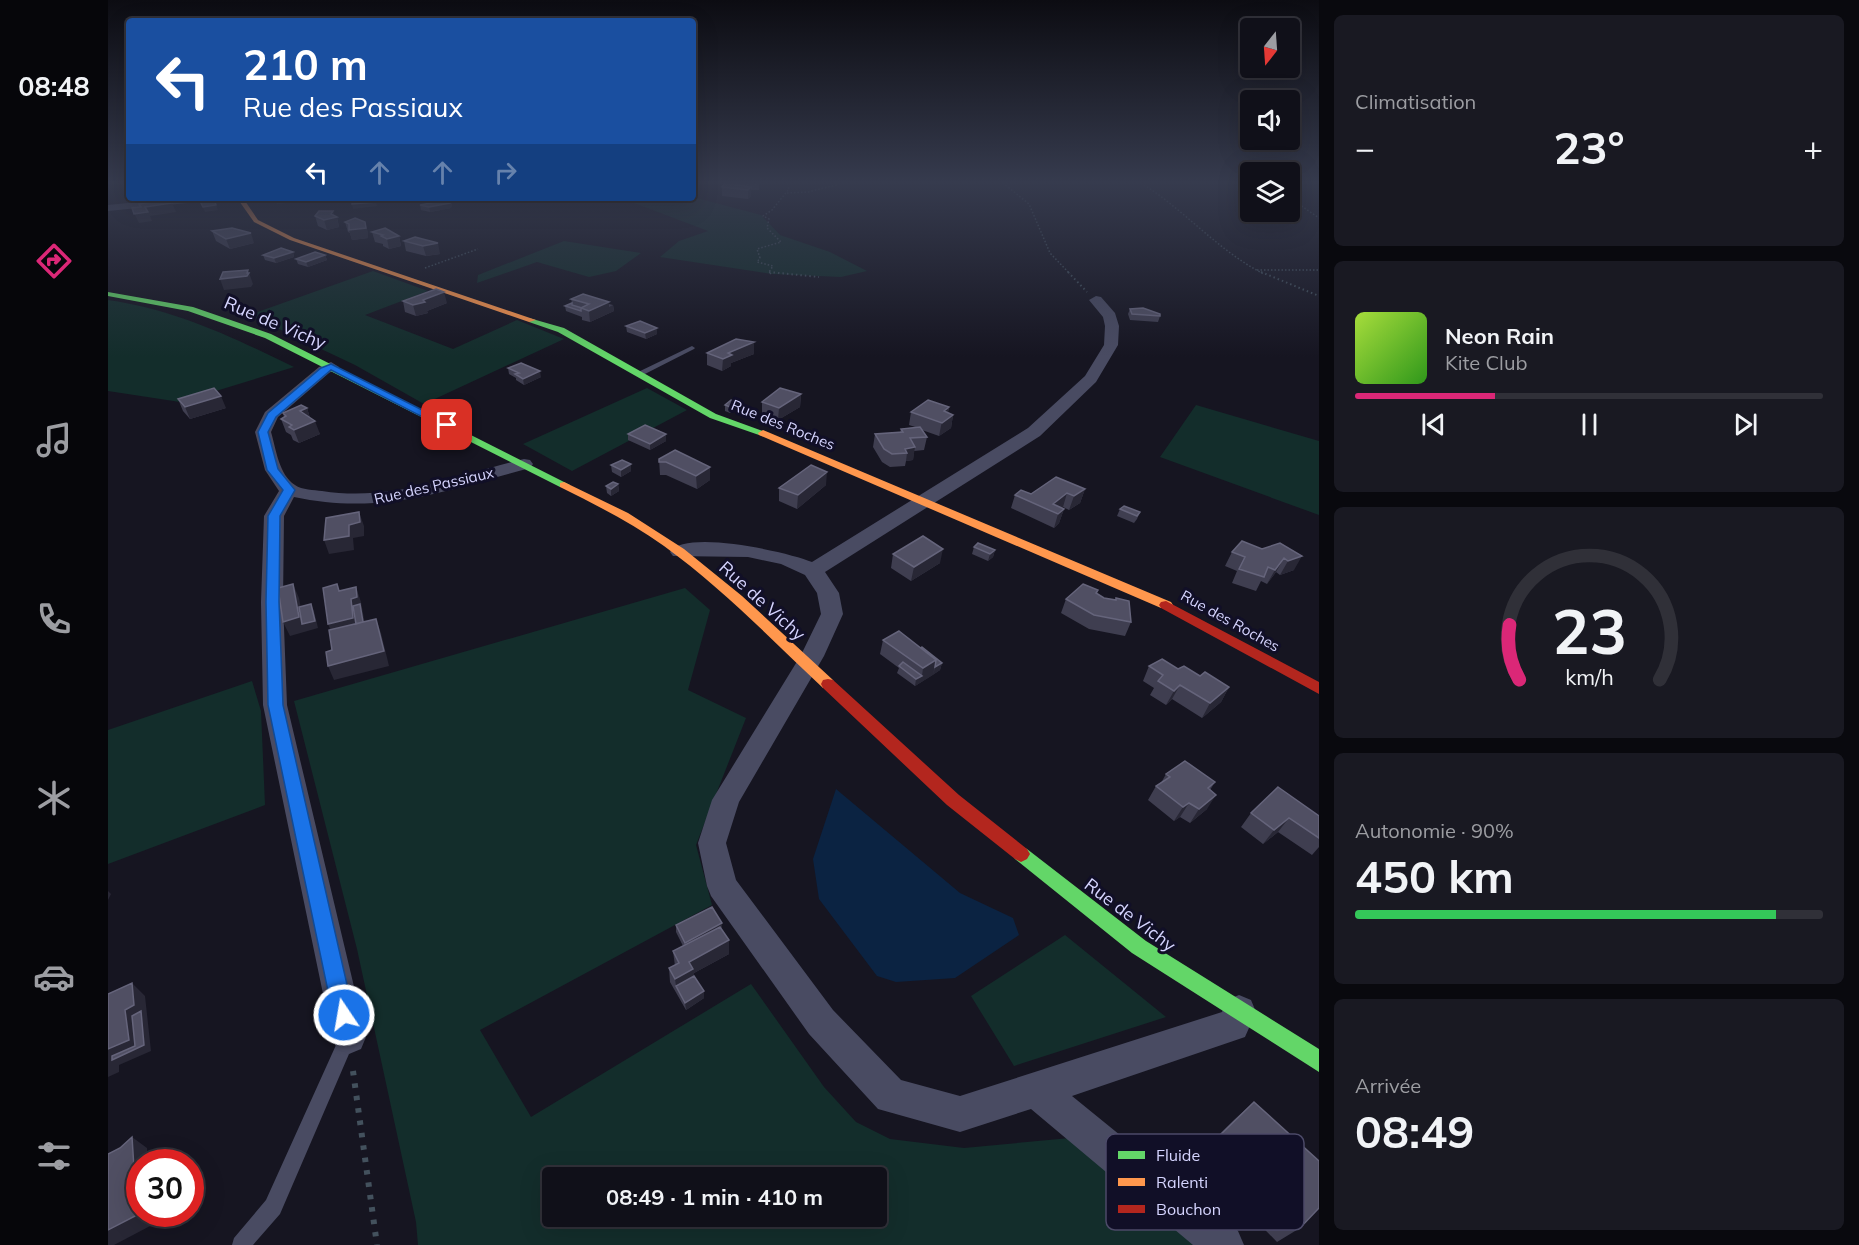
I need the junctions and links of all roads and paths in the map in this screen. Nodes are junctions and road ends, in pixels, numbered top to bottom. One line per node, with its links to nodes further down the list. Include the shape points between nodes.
1 (297, 241): 8 (street, Rue des Roches)
2 (780, 241): 9 (path, via 759,247 757,262 773,266 769,272 772,274)
3 (1045, 241): 10 (path)
4 (1216, 241): 6 (path)
5 (478, 249): 8 (path)
6 (1256, 270): 7 (path); 12 (path)
7 (1319, 270)
8 (399, 277): 16 (street, Rue des Roches, via 561,330)
9 (819, 277)
10 (1071, 278)
11 (108, 294): 15 (street, Rue de Vichy, via 190,309 230,321)
12 (1319, 296)
13 (1096, 300): 19 (street, via 1110,316 1111,345 1091,379 1034,432)
14 (692, 348): 16 (lane)
15 (331, 367): 17 (street, Rue de Vichy); 18 (street, via 271,415 263,432 273,470)
16 (638, 374): 19 (street, Rue des Roches, via 713,416 750,427)
17 (524, 465): 18 (street, Rue des Passiaux, via 397,497 363,501 333,500); 20 (street, Rue de Vichy, via 625,516)
18 (289, 490): 25 (street, via 274,516 276,705)
19 (923, 502): 21 (street); 23 (street, Rue des Roches, via 1174,608)
20 (680, 552): 21 (street, via 748,551 787,559); 22 (street, Rue de Vichy)
21 (813, 570): 22 (street, via 828,593 832,614)
22 (806, 665): 24 (street, Rue de Vichy, via 953,800 1139,947); 27 (street, via 726,800 712,843 722,886 820,1022 891,1096 960,1114)
23 (1319, 689)
24 (1239, 1012): 26 (street, Rue de Vichy); 27 (street, via 1233,1025)
25 (349, 1037): 30 (lane, via 273,1207); 31 (path)
26 (1319, 1061)
27 (1035, 1089): 28 (street)
28 (1106, 1148)
29 (1206, 1230): 32 (street)
30 (242, 1245)
31 (377, 1245)
32 (1224, 1245)

